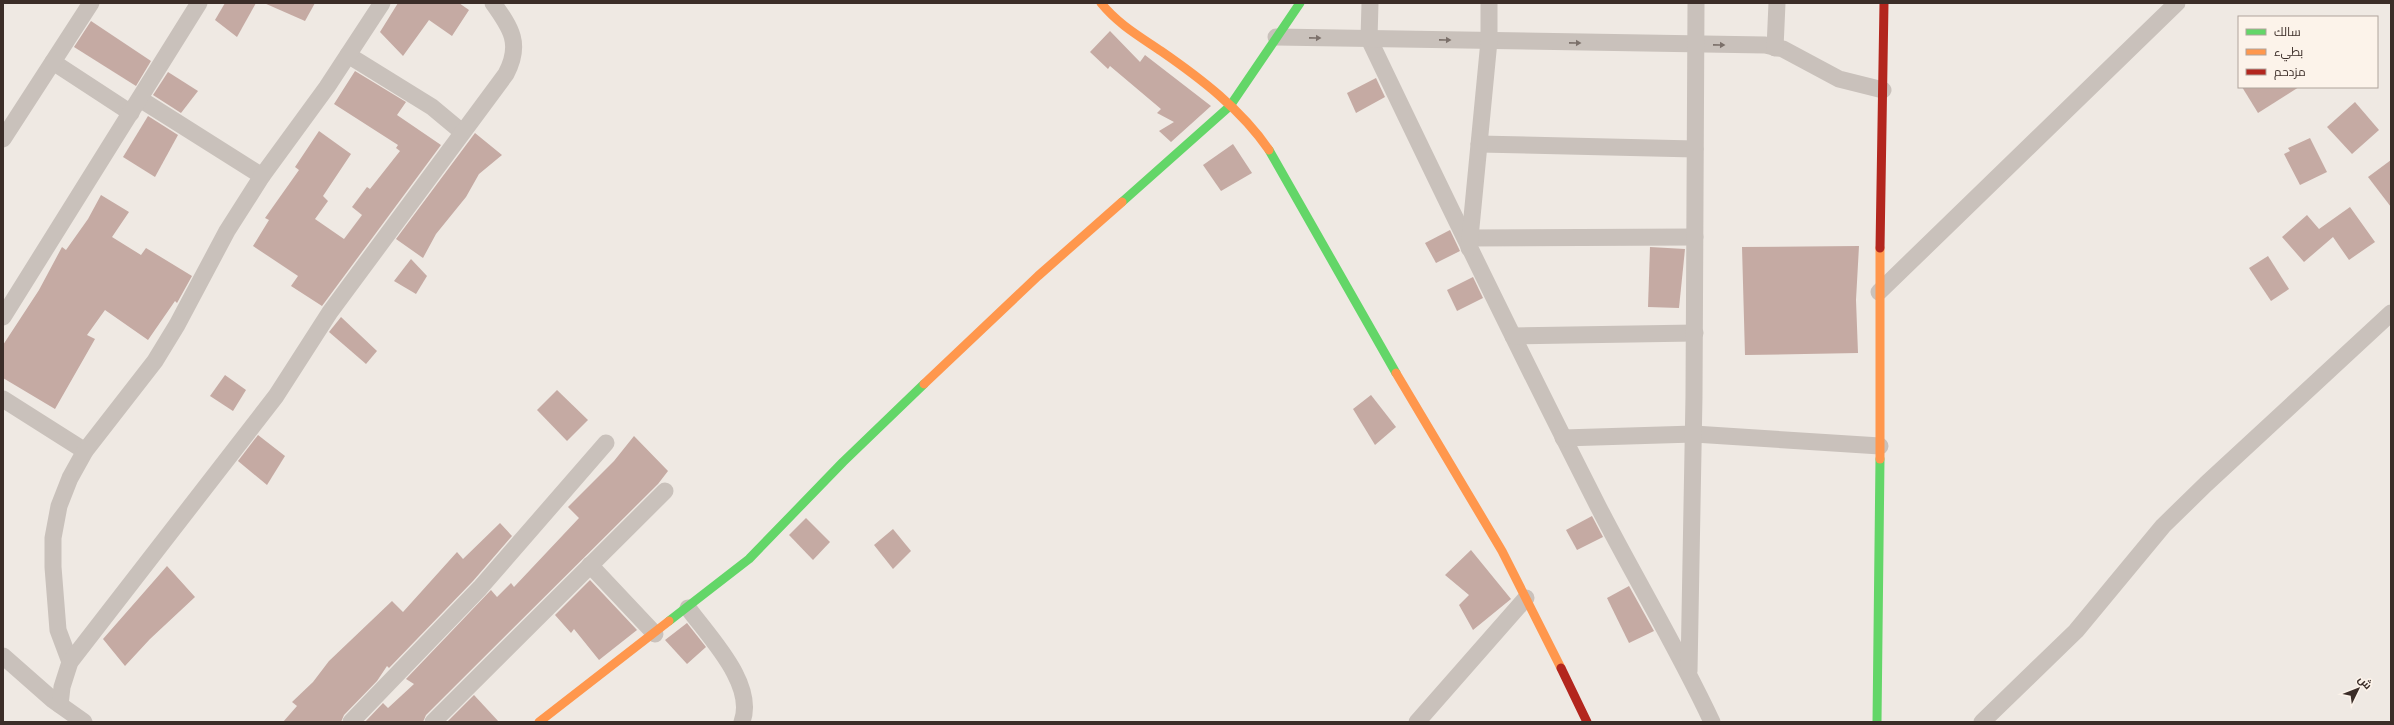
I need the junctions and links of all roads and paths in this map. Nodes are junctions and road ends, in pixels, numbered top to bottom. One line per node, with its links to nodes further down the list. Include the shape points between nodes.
1 (91, 3): 19 (street)
2 (198, 3): 21 (street)
3 (382, 3): 18 (street)
4 (493, 3): 23 (street, via 514,39 513,60 506,74)
5 (1101, 3): 22 (street, via 1110,16 1127,30 1160,50)
6 (1300, 3): 13 (street)
7 (1370, 3): 14 (street)
8 (1489, 3): 15 (street)
9 (1696, 3): 16 (street)
10 (1777, 3): 17 (street)
11 (1884, 3): 20 (street)
12 (2177, 3): 30 (street)
13 (1276, 37): 14 (street, one-way to 14); 22 (street)
14 (1369, 39): 15 (street, one-way to 15); 29 (street)
15 (1489, 41): 16 (street, one-way to 16); 25 (street)
16 (1695, 45): 17 (street, one-way to 17, via 1765,45); 26 (street)
17 (1775, 48): 20 (street, via 1839,79)
18 (348, 55): 23 (street, via 432,107); 27 (street)
19 (53, 62): 21 (street); 24 (street)
20 (1883, 90): 30 (street)
21 (135, 106): 27 (street); 32 (street)
22 (1230, 106): 43 (street, via 1256,132 1277,162); 44 (street, via 1038,276 843,462 749,559)
23 (462, 132): 47 (street, via 330,312 276,396)
24 (3, 139)
25 (1479, 144): 26 (street); 29 (street)
26 (1695, 149): 28 (street)
27 (262, 176): 40 (street, via 227,232 155,361)
28 (1695, 237): 29 (street); 33 (street)
29 (1469, 243): 34 (street)
30 (1879, 292): 39 (street)
31 (2391, 313): 59 (street, via 2174,516 2076,631)
32 (3, 317)
33 (1694, 333): 34 (street); 36 (street)
34 (1513, 336): 37 (street)
35 (3, 399): 40 (street)
36 (1694, 434): 37 (street); 39 (street); 48 (street)
37 (1563, 438): 48 (street, via 1613,536)
38 (606, 443): 52 (street, via 480,588)
39 (1880, 446): 58 (street)
40 (85, 451): 47 (street, via 70,478 59,506 53,538 58,630)
41 (665, 491): 42 (street)
42 (590, 565): 45 (street); 53 (street)
43 (1526, 598): 55 (street); 56 (street)
44 (688, 608): 45 (street); 54 (street, via 743,688 745,702)
45 (655, 634): 50 (street)
46 (3, 656): 49 (street)
47 (70, 662): 49 (street, via 62,687)
48 (1689, 672): 57 (street)
49 (60, 705): 51 (street)
50 (545, 720)
51 (82, 721)
52 (351, 722)
53 (434, 722)
54 (742, 722)
55 (1417, 722)
56 (1587, 722)
57 (1712, 722)
58 (1877, 722)
59 (1982, 722)

